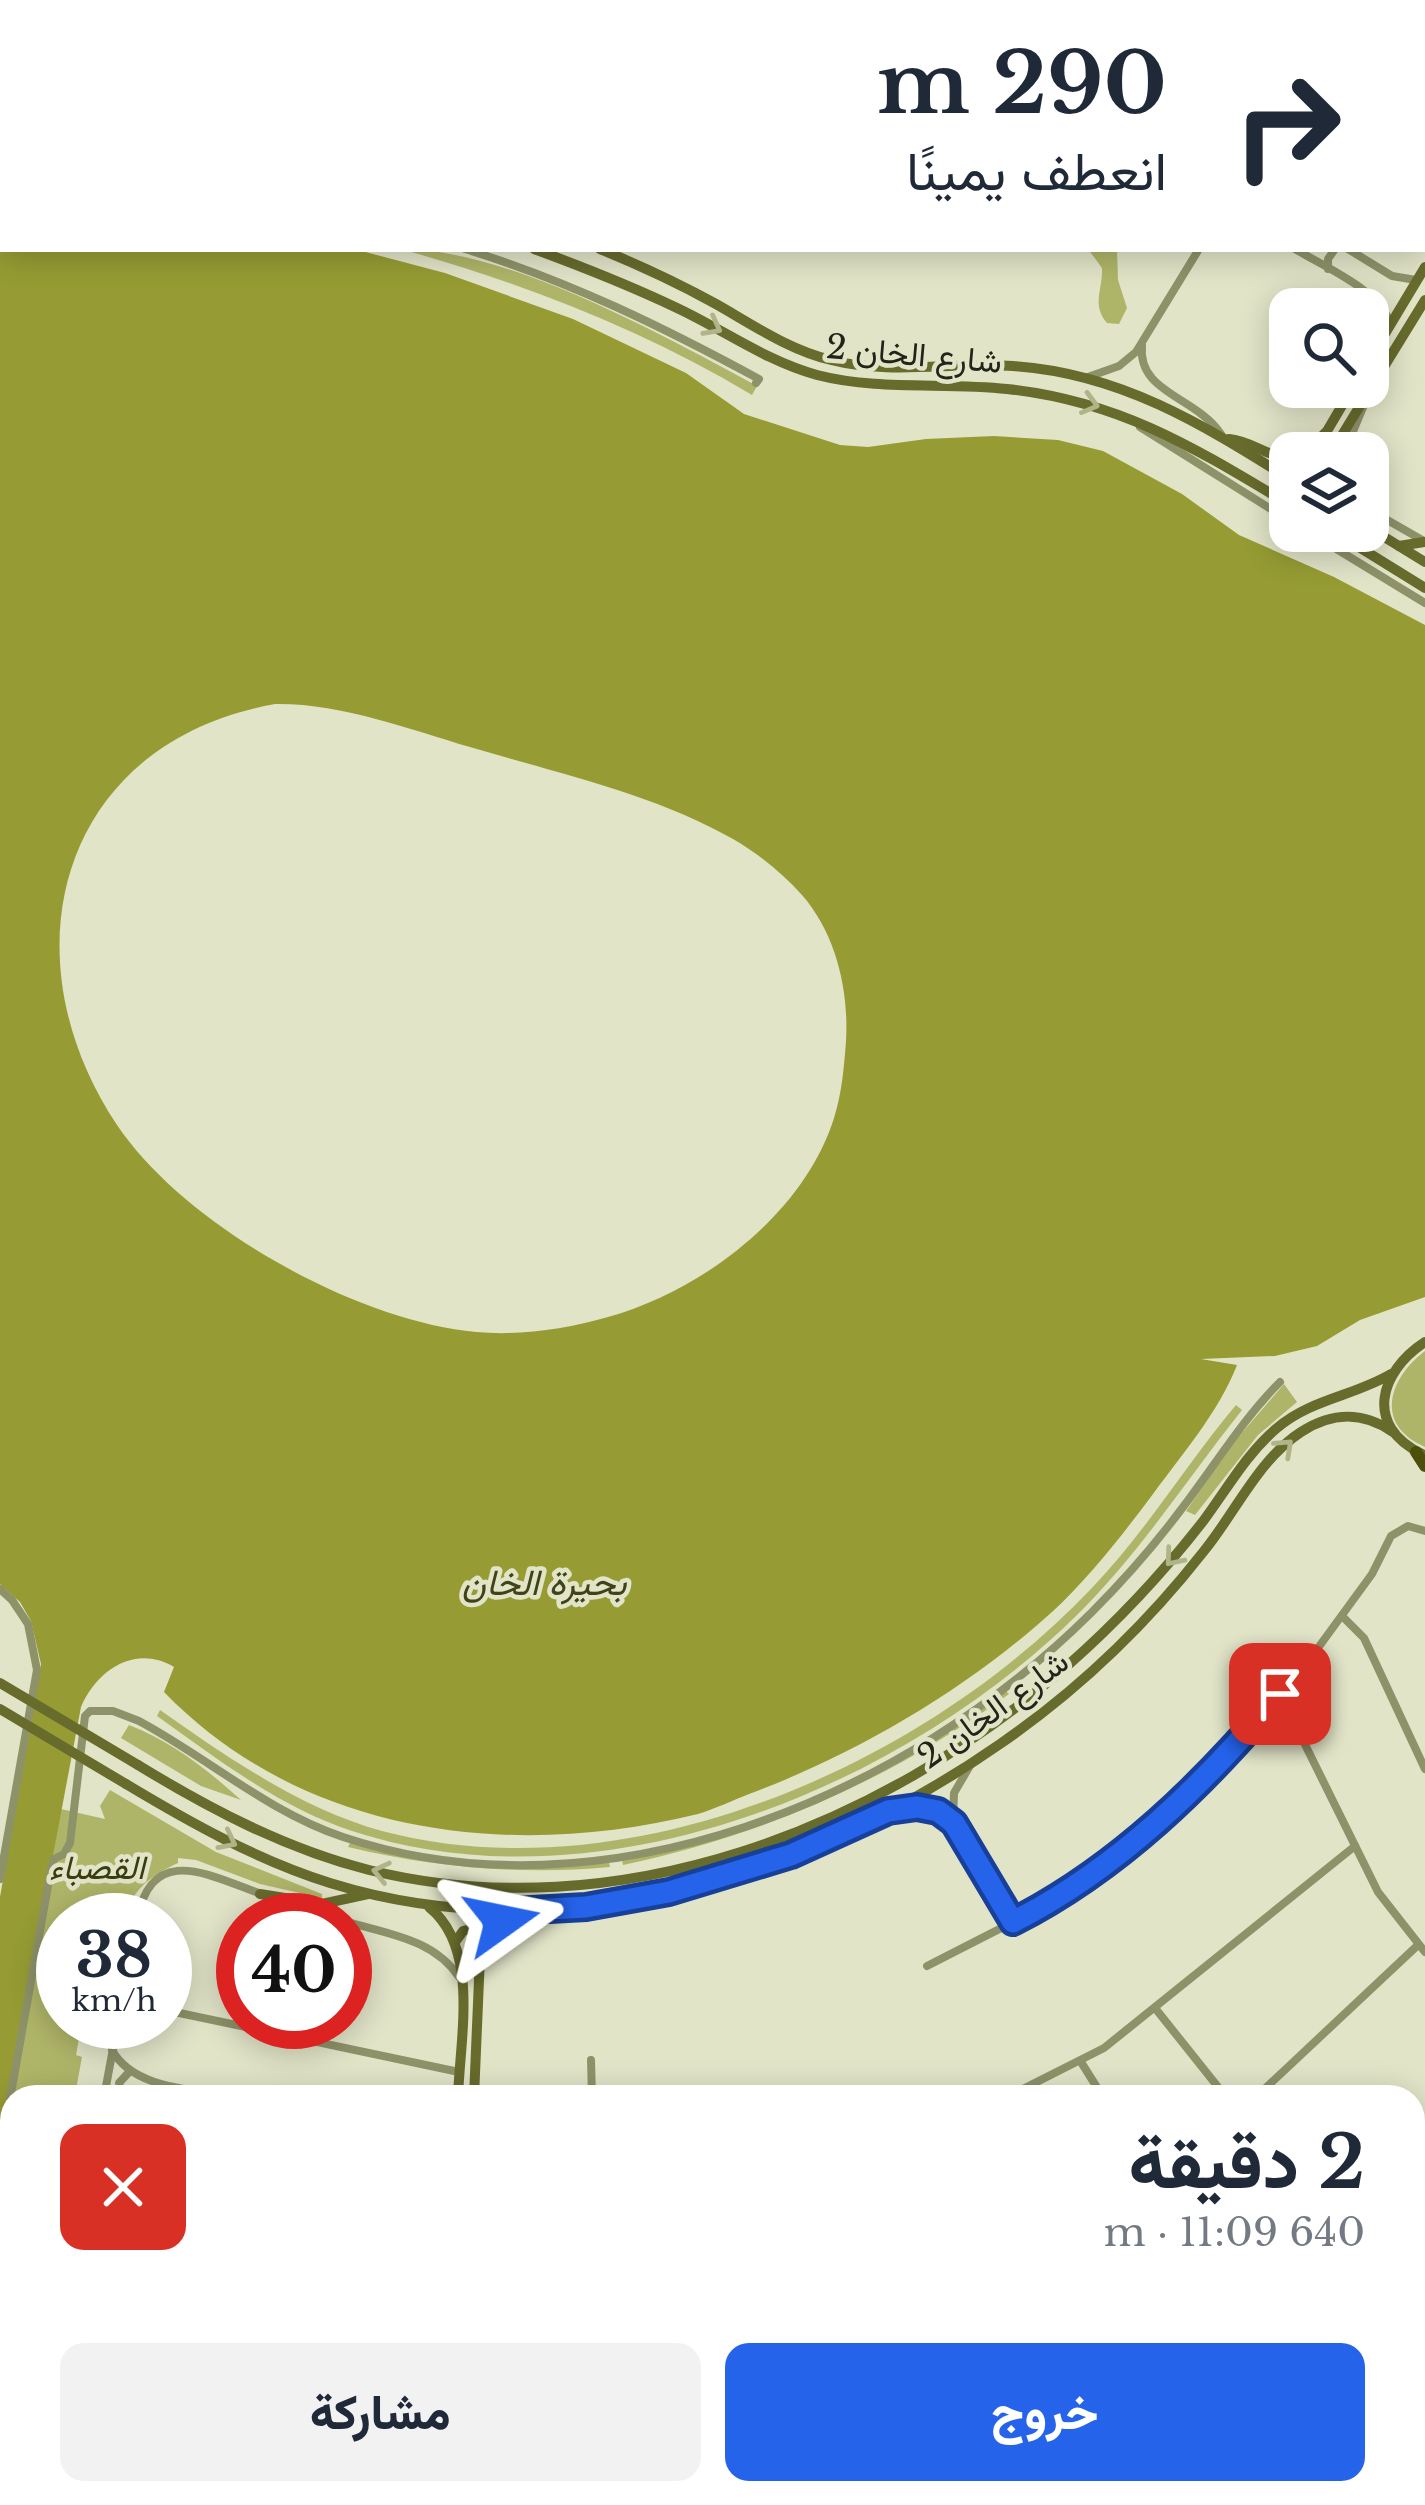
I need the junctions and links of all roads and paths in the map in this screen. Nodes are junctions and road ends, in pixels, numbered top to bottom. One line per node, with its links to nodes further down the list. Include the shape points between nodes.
1 (474, 252): 21 (street, via 643,316)
2 (541, 252): 17 (main road, شارع الخان 2, one-way to 17)
3 (606, 252): 14 (main road, شارع الخان 2)
4 (1197, 252): 15 (street)
5 (1300, 252): 9 (street)
6 (1334, 252): 9 (street)
7 (1353, 252): 10 (street, via 1392,276)
8 (1425, 266): 10 (main road)
9 (1328, 269): 11 (street)
10 (1417, 280): 13 (main road)
11 (1359, 288)
12 (1425, 300): 18 (main road)
13 (1389, 326)
14 (773, 337): 16 (main road, شارع الخان 2); 17 (main road)
15 (1142, 343): 20 (street, via 1119,366); 23 (street, via 1147,377 1199,409)
16 (800, 350): 19 (main road); 20 (main road, شارع الخان 2, via 862,366 1013,366)
17 (763, 354): 19 (main road, شارع الخان 2)
18 (1389, 359)
19 (794, 367): 22 (main road, شارع الخان 2, one-way to 22, via 855,382 1036,392)
20 (1087, 377): 23 (main road, شارع الخان 2, via 1168,406)
21 (756, 383)
22 (1126, 415): 26 (main road, شارع الخان 2); 27 (street)
23 (1225, 438): 24 (main road); 25 (main road, شارع الخان 2)
24 (1269, 454)
25 (1269, 465)
26 (1269, 493)
27 (1269, 508)
28 (1389, 521): 30 (street)
29 (1389, 539): 31 (main road)
30 (1425, 542): 31 (main road)
31 (1399, 545): 34 (main road)
32 (1341, 552): 36 (street)
33 (1367, 552): 35 (main road)
34 (1425, 562)
35 (1425, 588)
36 (1425, 603)
37 (1425, 1342): 38 (main road, شارع الخان 2)
38 (1391, 1374): 40 (main road, via 1384,1400); 46 (main road, شارع الخان 2, one-way to 46, bridge, via 1276,1428 1130,1606 993,1724 813,1825 660,1873 482,1887 307,1851 238,1821)
39 (1280, 1382): 75 (street, via 1122,1581 1006,1687 872,1770 716,1834 573,1863 408,1853 303,1821 139,1721 90,1711 70,1844 51,1869)
40 (1393, 1432): 41 (main road); 49 (main road, شارع الخان 2, one-way to 40, via 1121,1643 1295,1436 1344,1415)
41 (1420, 1453): 42 (main road)
42 (1425, 1466)
43 (1425, 1531): 45 (street, via 1394,1532)
44 (0, 1589): 54 (street, via 28,1624 38,1670)
45 (1342, 1616): 47 (street); 50 (street, via 1364,1638)
46 (0, 1683)
47 (1280, 1694): 53 (street); 61 (street, via 1158,1822)
48 (0, 1709): 57 (main road, شارع الخان 2, one-way to 57, bridge, via 252,1853)
49 (972, 1763): 51 (main road, شارع الخان 2); 52 (street, via 953,1793)
50 (1425, 1768)
51 (888, 1811): 52 (street, via 925,1807); 60 (main road, شارع الخان 2, via 791,1855 669,1892)
52 (954, 1823): 61 (street)
53 (1355, 1846): 65 (street, via 1378,1892); 68 (street)
54 (0, 1879)
55 (146, 1893): 56 (street, via 178,1870)
56 (257, 1893)
57 (365, 1893)
58 (372, 1895): 59 (main road, شارع الخان 2)
59 (426, 1905): 60 (main road, شارع الخان 2); 63 (main road)
60 (513, 1911): 64 (main road)
61 (1013, 1922): 66 (street)
62 (372, 1929): 67 (street, via 430,1948)
63 (456, 1941): 64 (main road, via 472,1929); 67 (main road)
64 (484, 1943): 80 (main road)
65 (1422, 1948): 85 (street)
66 (927, 1966)
67 (462, 1982): 74 (main road)
68 (1154, 2008): 72 (street); 84 (street)
69 (192, 2016): 74 (street)
70 (112, 2050): 73 (street); 76 (street)
71 (591, 2060): 81 (street)
72 (1081, 2062): 82 (street); 83 (street)
73 (130, 2071): 77 (street); 78 (street)
74 (459, 2072): 79 (main road)
75 (12, 2085)
76 (106, 2085)
77 (120, 2085)
78 (175, 2085)
79 (458, 2085)
80 (474, 2085)
81 (592, 2085)
82 (1032, 2085)
83 (1095, 2085)
84 (1216, 2085)
85 (1269, 2085)

